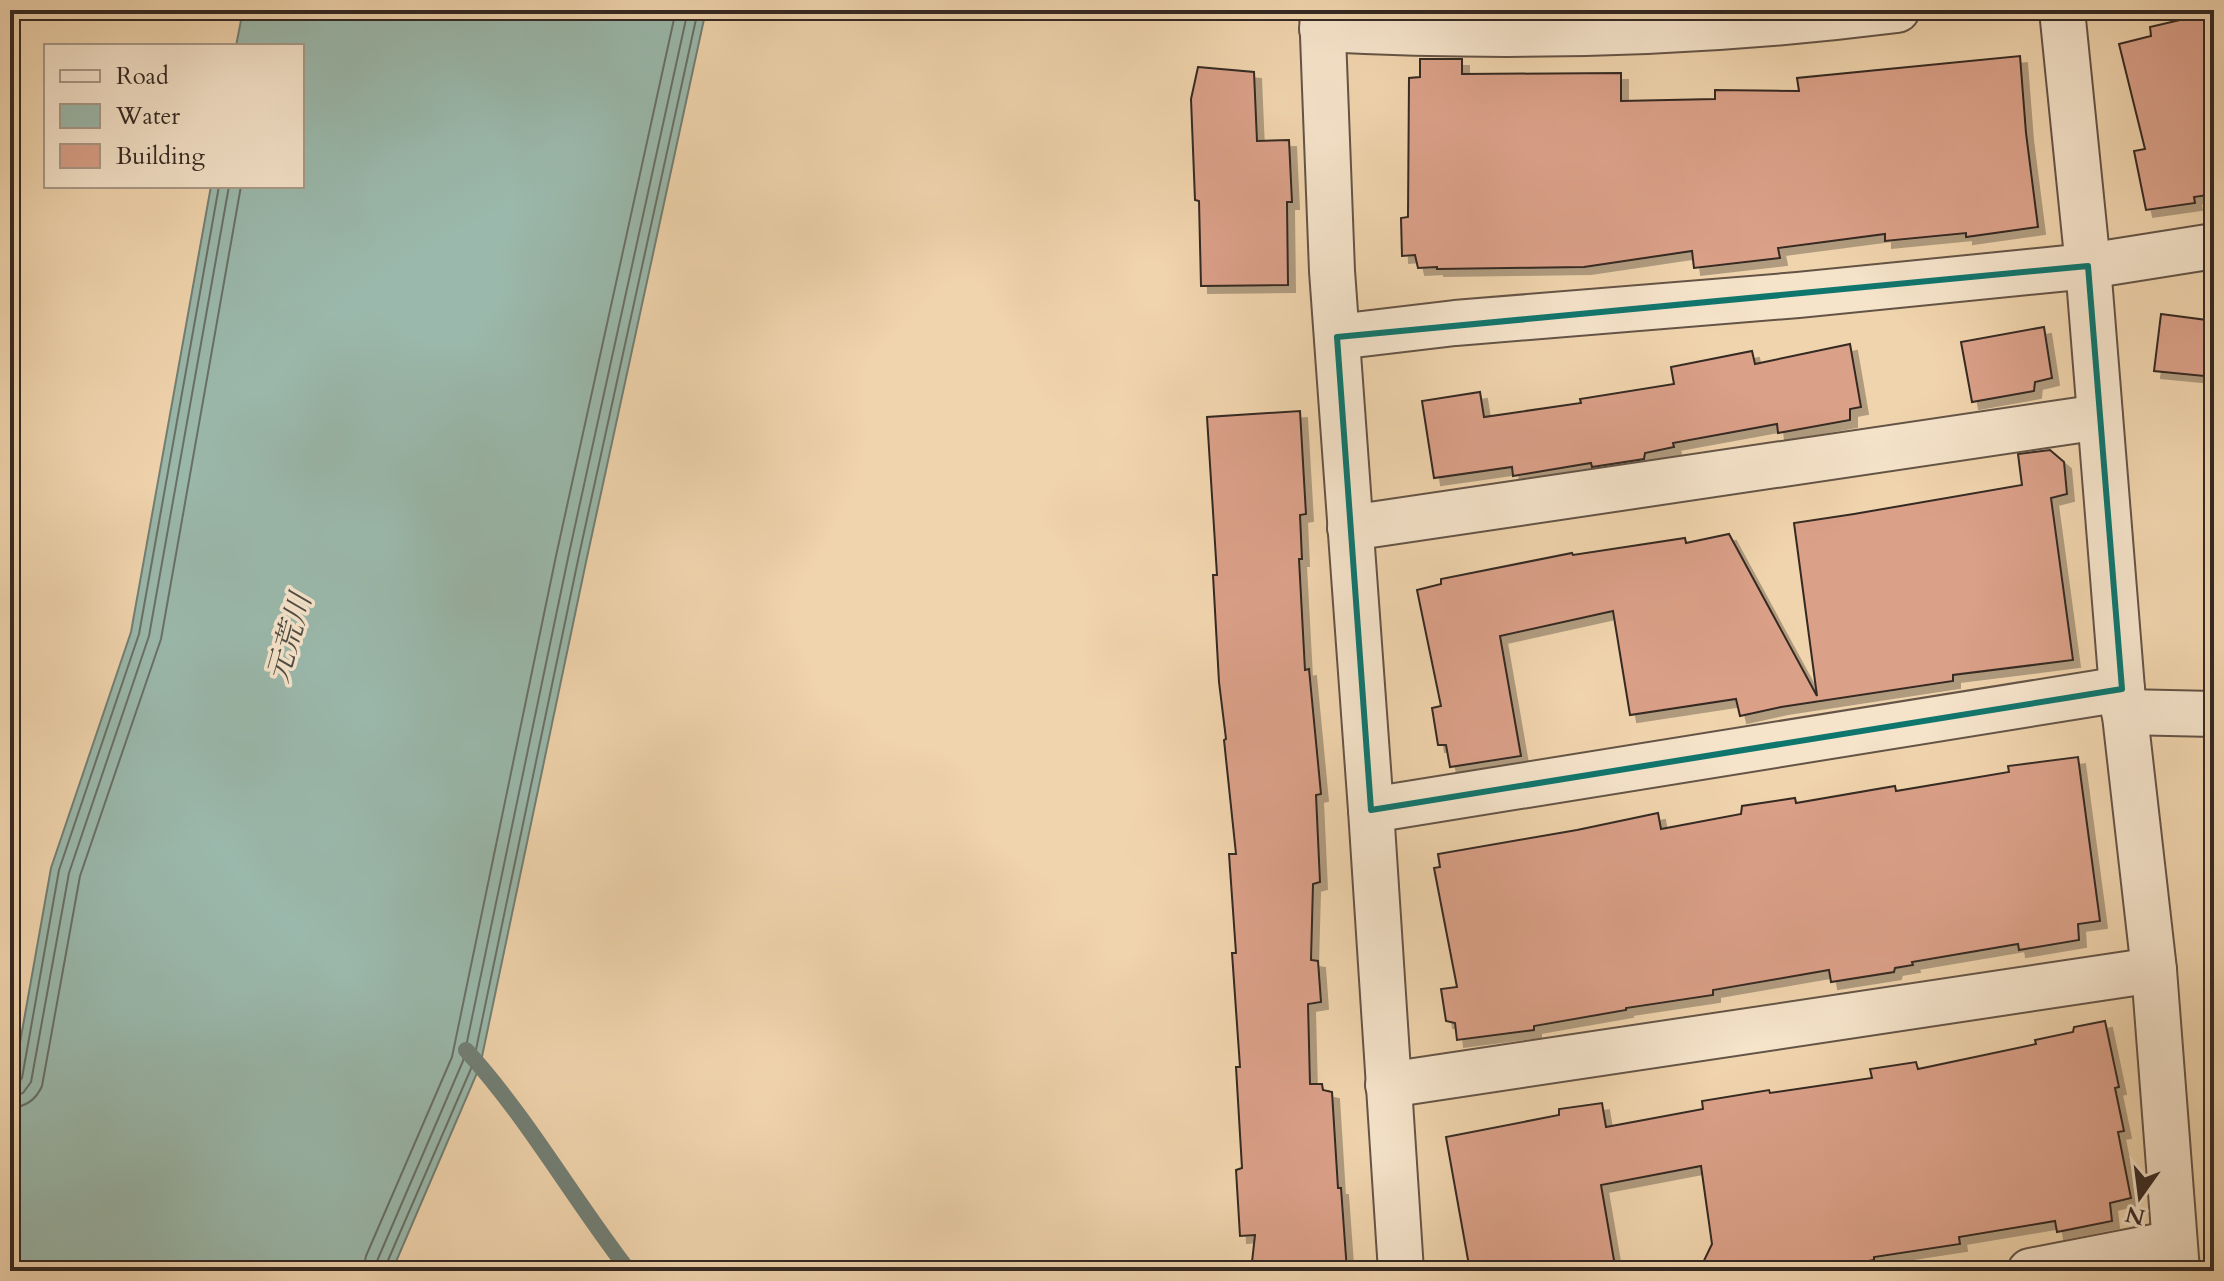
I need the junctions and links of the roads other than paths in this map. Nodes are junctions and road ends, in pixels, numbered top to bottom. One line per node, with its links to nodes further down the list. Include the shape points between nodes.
1 (1897, 10): 3 (street, via 1809,21 1556,34 1421,35)
2 (2062, 10): 5 (street)
3 (1322, 20): 6 (street)
4 (2214, 246): 5 (street)
5 (2088, 266): 6 (street); 7 (street)
6 (1337, 337): 8 (street)
7 (2100, 417): 8 (street); 9 (street)
8 (1350, 528): 11 (street)
9 (2123, 700): 10 (street); 11 (street); 12 (street)
10 (2214, 714)
11 (1371, 810): 13 (street)
12 (2154, 970): 13 (street); 14 (street)
13 (1388, 1085): 15 (street)
14 (2175, 1257): 16 (street)
15 (1401, 1271)
16 (2030, 1271)

